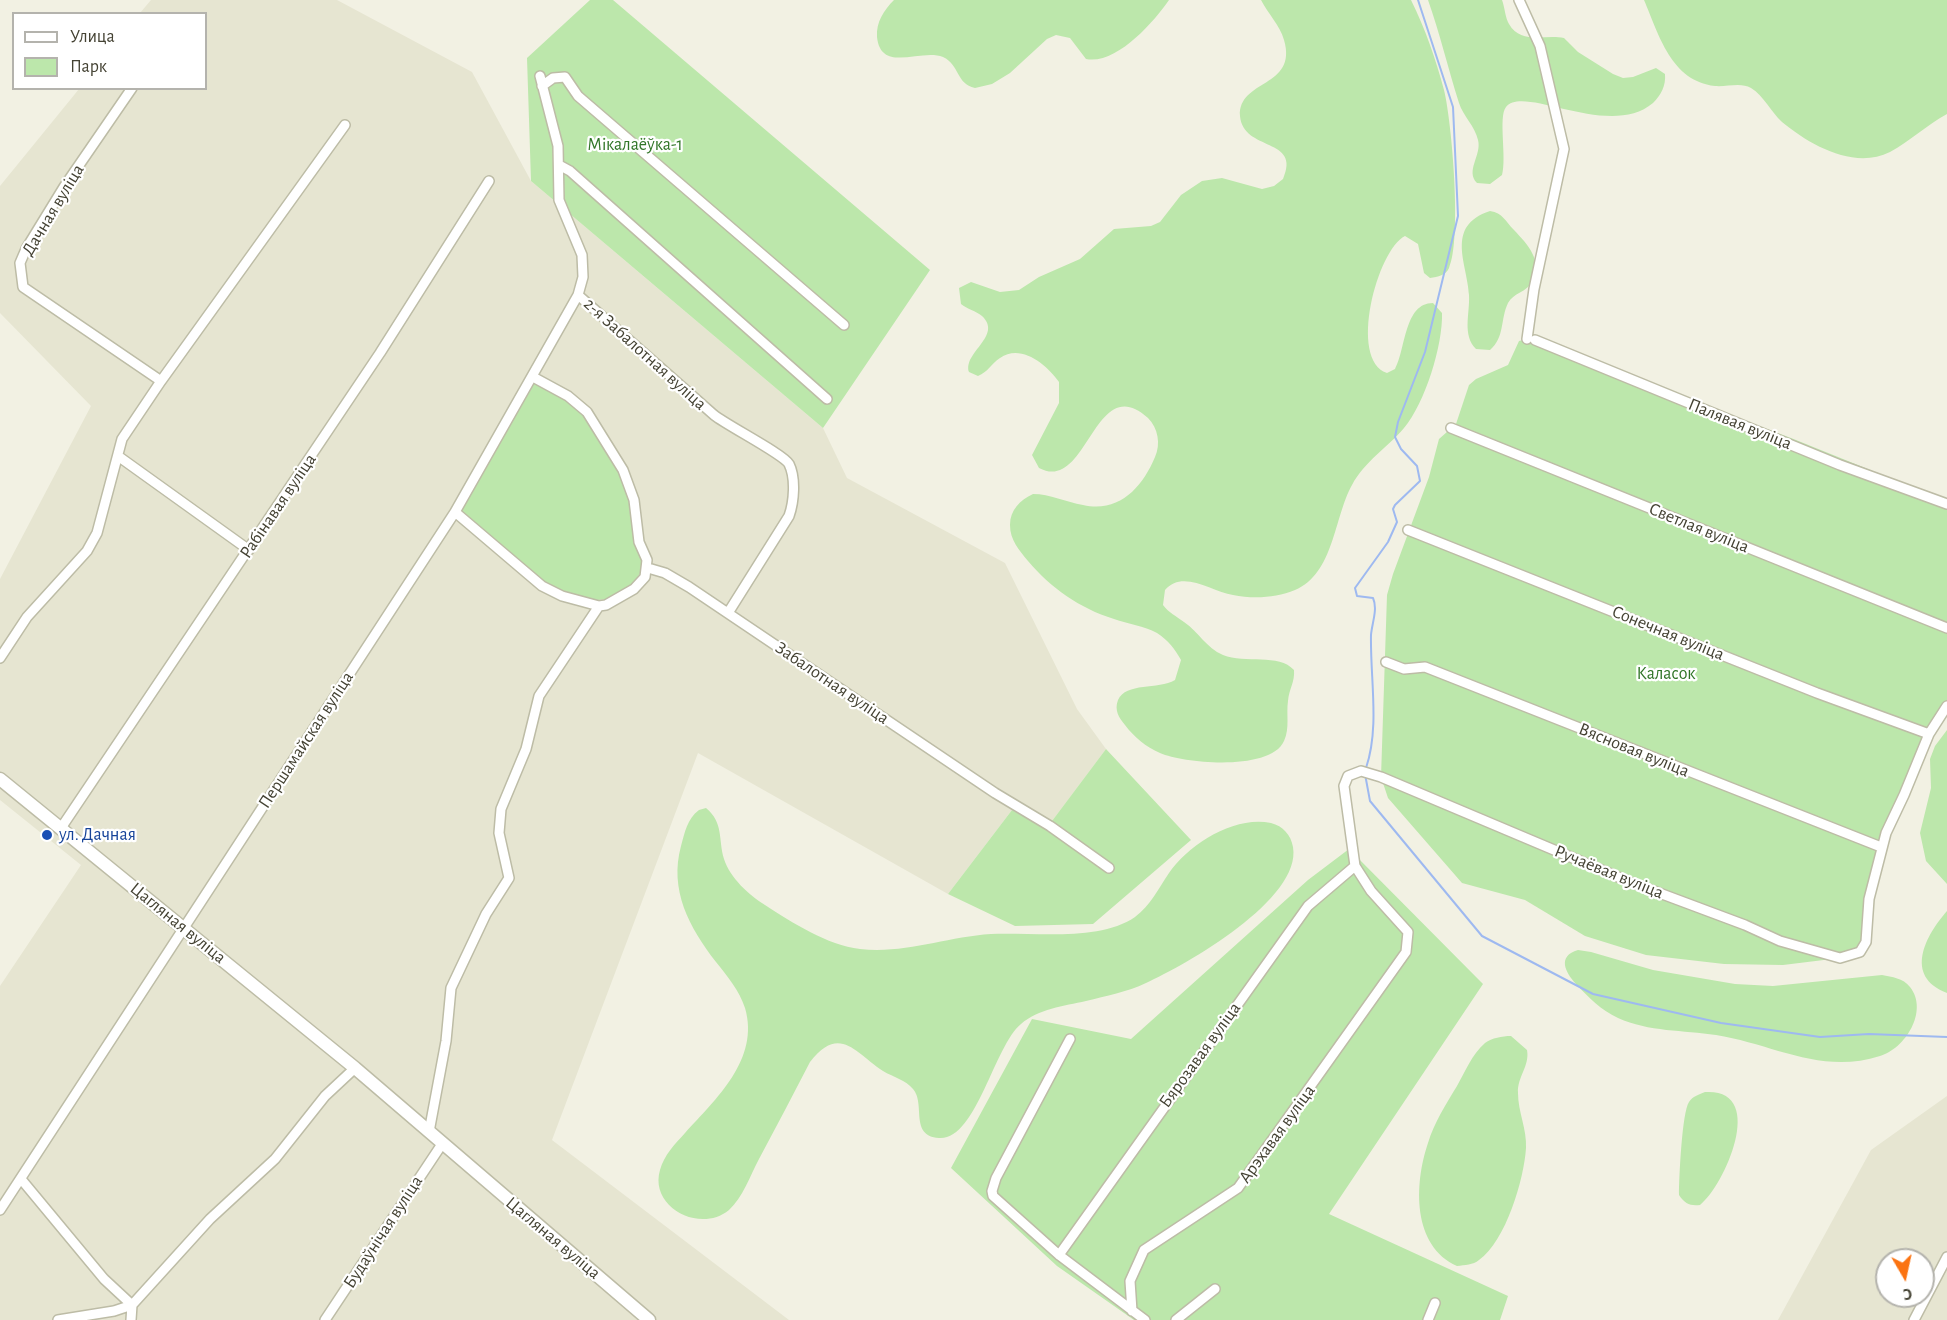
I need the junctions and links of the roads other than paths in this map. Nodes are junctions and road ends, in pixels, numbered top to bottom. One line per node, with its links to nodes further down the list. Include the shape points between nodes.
1 (1520, 0): 15 (street, Палявая вуліца, via 1540,46 1564,149 1534,289 1531,339 1840,465)
2 (540, 76): 3 (street, 2-я Забалотная вуліца)
3 (542, 86): 6 (street, 2-я Забалотная вуліца, via 556,136); 9 (street, via 553,78 565,77 578,96)
4 (131, 90): 11 (street, Дачная вуліца, via 44,218 26,249 20,274 23,287)
5 (345, 125): 11 (street)
6 (559, 165): 8 (street, 2-я Забалотная вуліца, via 559,200 582,255 583,277); 12 (street)
7 (489, 181): 18 (street, Рабінавая вуліца)
8 (578, 295): 10 (street, Першамайская вуліца); 21 (street, 2-я Забалотная вуліца, via 714,415 782,457 792,474 793,506 782,530)
9 (844, 325)
10 (533, 377): 16 (street, Першамайская вуліца); 19 (street, via 579,404 604,436 632,490 639,542)
11 (160, 381): 14 (street, via 122,440)
12 (827, 399)
13 (1451, 428): 22 (street, Светлая вуліца)
14 (118, 456): 18 (street); 23 (street, via 97,533 87,551 27,617)
15 (1947, 504)
16 (455, 512): 20 (street, via 542,586); 32 (street, Першамайская вуліца)
17 (1408, 530): 26 (street, Сонечная вуліца)
18 (249, 550): 28 (street, Рабінавая вуліца)
19 (648, 568): 20 (street, via 634,589); 21 (street, Забалотная вуліца, via 672,576)
20 (598, 606): 35 (street, via 539,696 526,749 501,809 500,833 509,878 486,914 448,999 446,1041)
21 (728, 613): 31 (street, Забалотная вуліца)
22 (1947, 628)
23 (0, 658)
24 (1386, 662): 29 (street, Вясновая вуліца, via 1400,668 1425,667)
25 (1947, 706): 26 (street)
26 (1929, 734): 29 (street)
27 (0, 779): 28 (street, Цагляная вуліца)
28 (60, 828): 32 (street, Цагляная вуліца)
29 (1881, 847): 30 (street, Ручаёвая вуліца, via 1869,899 1866,942 1860,952 1840,958 1780,941 1364,772 1348,776 1344,786)
30 (1355, 867): 39 (street, Бярозавая вуліца, via 1308,906); 44 (street, Арэхавая вуліца, via 1408,932 1408,946 1402,959 1244,1181 1231,1194 1144,1250 1130,1281)
31 (1109, 868)
32 (186, 929): 34 (street, Цагляная вуліца); 37 (street, Першамайская вуліца)
33 (1070, 1039): 39 (street, via 992,1191 997,1202)
34 (355, 1068): 35 (street, Цагляная вуліца); 43 (street, via 325,1096 275,1159 210,1219)
35 (429, 1132): 36 (street, Цагляная вуліца)
36 (442, 1144): 47 (street, Будаўнічая вуліца); 48 (street, Цагляная вуліца)
37 (21, 1179): 38 (street, Першамайская вуліца); 43 (street, via 104,1279)
38 (0, 1210)
39 (1059, 1255): 44 (street)
40 (1947, 1257): 52 (street)
41 (1215, 1289): 50 (street)
42 (1435, 1303): 51 (street)
43 (132, 1305): 45 (street); 46 (street)
44 (1132, 1311): 49 (street)
45 (58, 1320)
46 (131, 1320)
47 (325, 1320)
48 (649, 1320)
49 (1145, 1320)
50 (1176, 1320)
51 (1428, 1320)
52 (1914, 1320)

